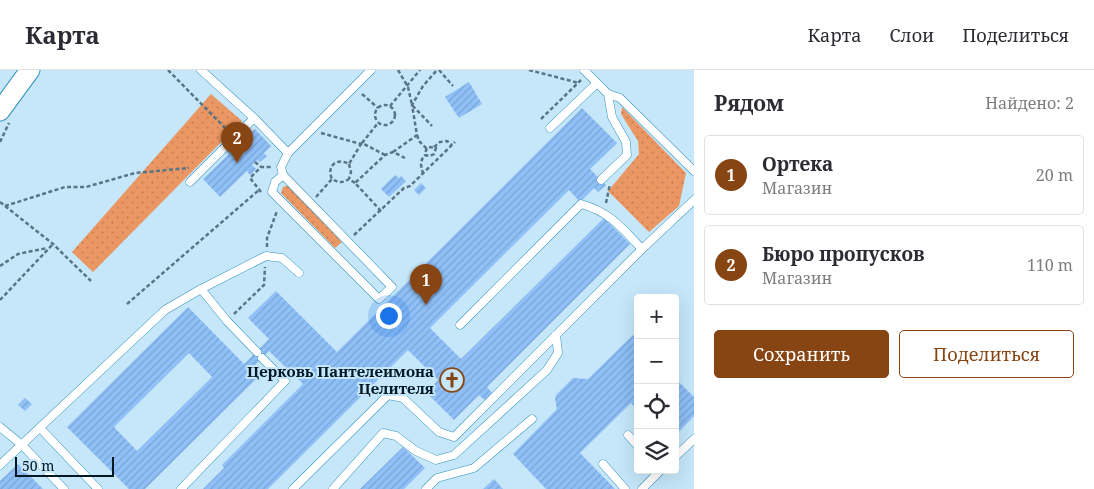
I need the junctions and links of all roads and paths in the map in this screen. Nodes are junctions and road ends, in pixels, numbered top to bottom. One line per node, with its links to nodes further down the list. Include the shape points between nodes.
1 (30, 70): 19 (street)
2 (168, 70): 27 (path)
3 (201, 70): 20 (lane)
4 (371, 70): 32 (lane)
5 (398, 70): 14 (path)
6 (420, 70): 14 (path)
7 (438, 70): 12 (path); 16 (path)
8 (529, 70): 10 (path)
9 (582, 72): 10 (path); 11 (lane)
10 (579, 83): 21 (path)
11 (597, 83): 15 (lane); 25 (lane)
12 (453, 86)
13 (366, 87): 18 (path, via 360,93)
14 (408, 87): 16 (path); 17 (path)
15 (608, 94): 40 (lane, via 620,98); 42 (lane, via 612,117 626,142 627,156)
16 (412, 105): 24 (path); 26 (path)
17 (390, 106): 18 (path); 22 (path, via 395,116 392,121 384,125)
18 (378, 108): 22 (path, via 375,116)
19 (0, 111)
20 (254, 118): 27 (lane); 32 (lane)
21 (541, 119)
22 (378, 123): 28 (path)
23 (327, 126): 28 (path, via 321,133)
24 (432, 126)
25 (550, 128)
26 (417, 134): 30 (path); 31 (path)
27 (233, 138): 38 (lane)
28 (361, 144): 33 (path); 37 (path)
29 (434, 147): 30 (path); 34 (path, via 434,154); 41 (path, via 440,142 453,144)
30 (427, 149): 34 (path)
31 (393, 152): 33 (path); 35 (path)
32 (288, 153): 43 (lane, via 281,167)
33 (385, 154): 48 (path)
34 (426, 155): 41 (path, via 421,165)
35 (405, 158)
36 (255, 162): 39 (path)
37 (349, 164): 44 (path); 45 (path, via 338,161 332,165)
38 (206, 166): 47 (lane); 55 (path, via 135,173 86,187 65,187)
39 (261, 167)
40 (694, 172)
41 (423, 174): 56 (path)
42 (608, 174): 46 (lane); 57 (path, via 611,177 610,190)
43 (283, 175): 43 (lane, via 275,182 272,192 379,299 392,287)
44 (349, 179): 45 (path, via 344,182); 48 (path)
45 (332, 180): 51 (path)
46 (601, 180)
47 (190, 182)
48 (354, 183): 56 (path)
49 (259, 190): 67 (path)
50 (310, 191): 51 (path)
51 (316, 197): 54 (path)
52 (694, 200): 61 (lane)
53 (0, 202): 55 (path)
54 (322, 204)
55 (5, 206): 59 (path)
56 (381, 211): 58 (path, via 353,236)
57 (603, 211): 61 (lane); 68 (lane, via 581,204)
58 (347, 230)
59 (53, 244): 60 (path); 64 (path)
60 (48, 248): 62 (path, via 18,254); 66 (path)
61 (642, 249): 69 (lane)
62 (0, 266)
63 (299, 273): 65 (lane, via 282,258 266,256)
64 (92, 281)
65 (201, 290): 72 (lane, via 165,310); 83 (lane, via 285,381)
66 (0, 300)
67 (127, 304)
68 (460, 325)
69 (556, 335): 84 (lane, via 454,437 439,432 403,398 388,395); 85 (lane, via 558,353 547,370 454,454 436,460 416,451 396,436 383,433)
70 (532, 419): 86 (lane, via 474,468 437,478)
71 (0, 426): 76 (lane)
72 (40, 428): 76 (lane); 82 (lane)
73 (628, 435): 75 (lane)
74 (694, 439): 77 (lane)
75 (634, 442)
76 (22, 445): 79 (lane); 81 (lane)
77 (679, 453)
78 (603, 464): 87 (lane)
79 (0, 465)
80 (657, 474): 88 (lane)
81 (64, 489)
82 (98, 489)
83 (181, 489)
84 (293, 489)
85 (333, 489)
86 (426, 489)
87 (625, 489)
88 (642, 489)

